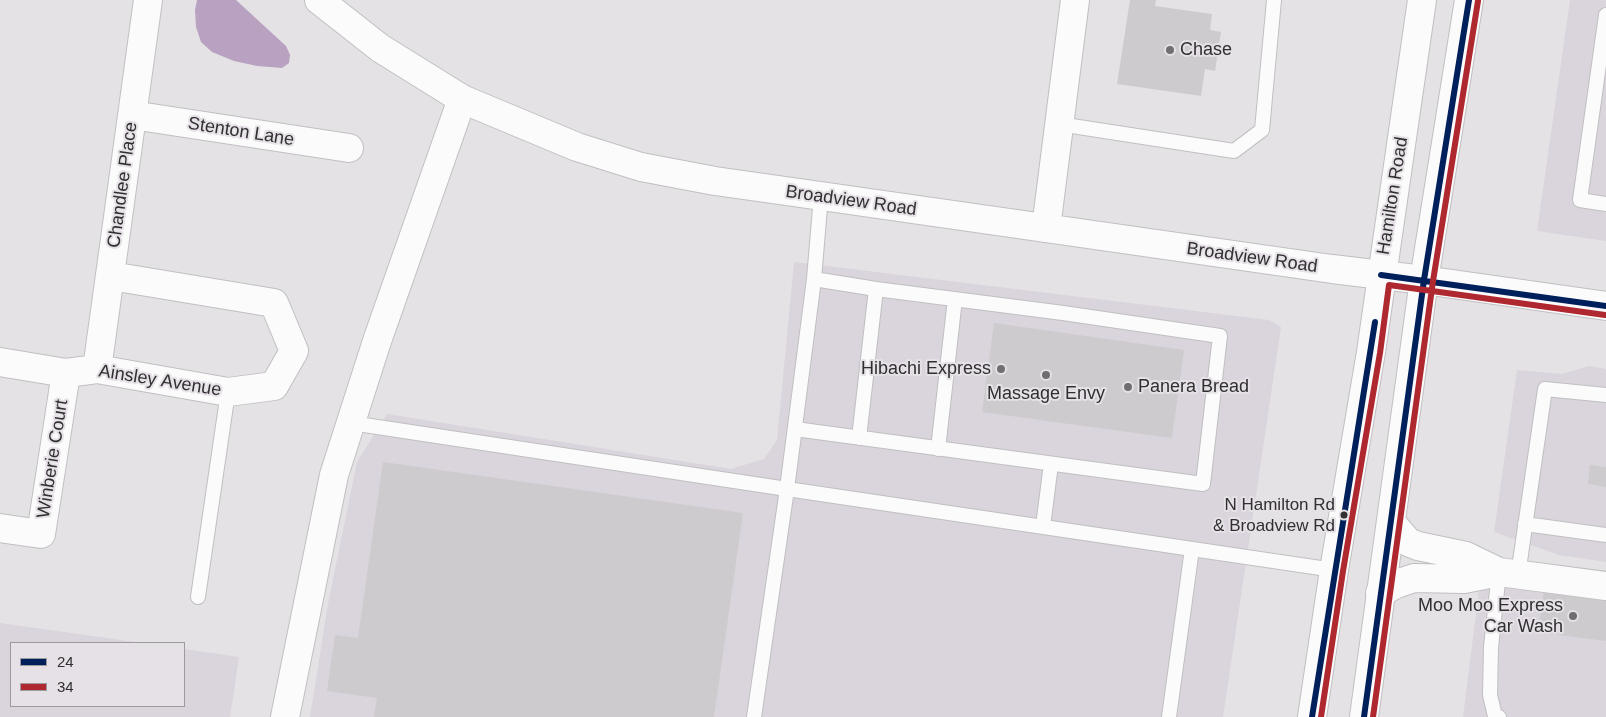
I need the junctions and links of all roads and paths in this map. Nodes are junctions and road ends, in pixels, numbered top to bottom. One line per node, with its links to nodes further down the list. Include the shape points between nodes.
1 (148, 0): 9 (street, Chandlee Place)
2 (319, 0): 8 (street, Broadview Road, via 380,48)
3 (1075, 0): 10 (street)
4 (1274, 0): 10 (lane, via 1262,130 1234,151)
5 (1422, 0): 15 (street, Hamilton Road)
6 (1469, 0): 18 (street)
7 (1606, 15): 13 (lane, via 1580,200)
8 (462, 99): 12 (street, Broadview Road, via 577,147 641,167); 27 (street)
9 (132, 115): 11 (street, Stenton Lane); 16 (street, Chandlee Place)
10 (1059, 124): 14 (street)
11 (349, 148)
12 (822, 196): 14 (street, Broadview Road); 17 (lane)
13 (1606, 204)
14 (1046, 228): 15 (street, Broadview Road)
15 (1381, 275): 18 (street, Broadview Road); 39 (street, Hamilton Road)
16 (111, 276): 23 (street, Chandlee Place); 25 (street, Ainsley Avenue, via 274,302 294,351 274,386)
17 (814, 279): 19 (lane); 28 (lane)
18 (1424, 280): 21 (street, Broadview Road); 33 (street)
19 (876, 289): 20 (lane); 29 (lane)
20 (956, 299): 30 (lane); 31 (lane, via 1220,336 1203,484)
21 (1606, 306)
22 (0, 362): 24 (street, Ainsley Avenue)
23 (97, 369): 24 (street, Ainsley Avenue); 25 (street, Ainsley Avenue)
24 (66, 373): 36 (street, Winberie Court, via 41,534)
25 (228, 392): 43 (lane)
26 (1606, 395): 34 (lane, via 1545,389)
27 (351, 423): 32 (lane); 44 (street, via 334,475)
28 (795, 429): 29 (lane); 32 (lane)
29 (859, 438): 30 (lane)
30 (938, 449): 31 (lane)
31 (1051, 464): 35 (lane)
32 (787, 489): 35 (lane); 45 (lane)
33 (1392, 522): 40 (street, via 1408,542 1466,556); 42 (street)
34 (1525, 524): 37 (lane); 40 (lane)
35 (1043, 526): 38 (lane)
36 (0, 528)
37 (1606, 535)
38 (1192, 549): 39 (lane); 46 (lane)
39 (1334, 570): 47 (street, Hamilton Road)
40 (1508, 573): 41 (street); 42 (street, via 1464,579 1414,578); 49 (lane, via 1491,647 1490,695 1495,716)
41 (1606, 586)
42 (1380, 593): 48 (street)
43 (198, 597)
44 (285, 717)
45 (754, 717)
46 (1169, 717)
47 (1312, 717)
48 (1364, 717)
49 (1499, 717)

